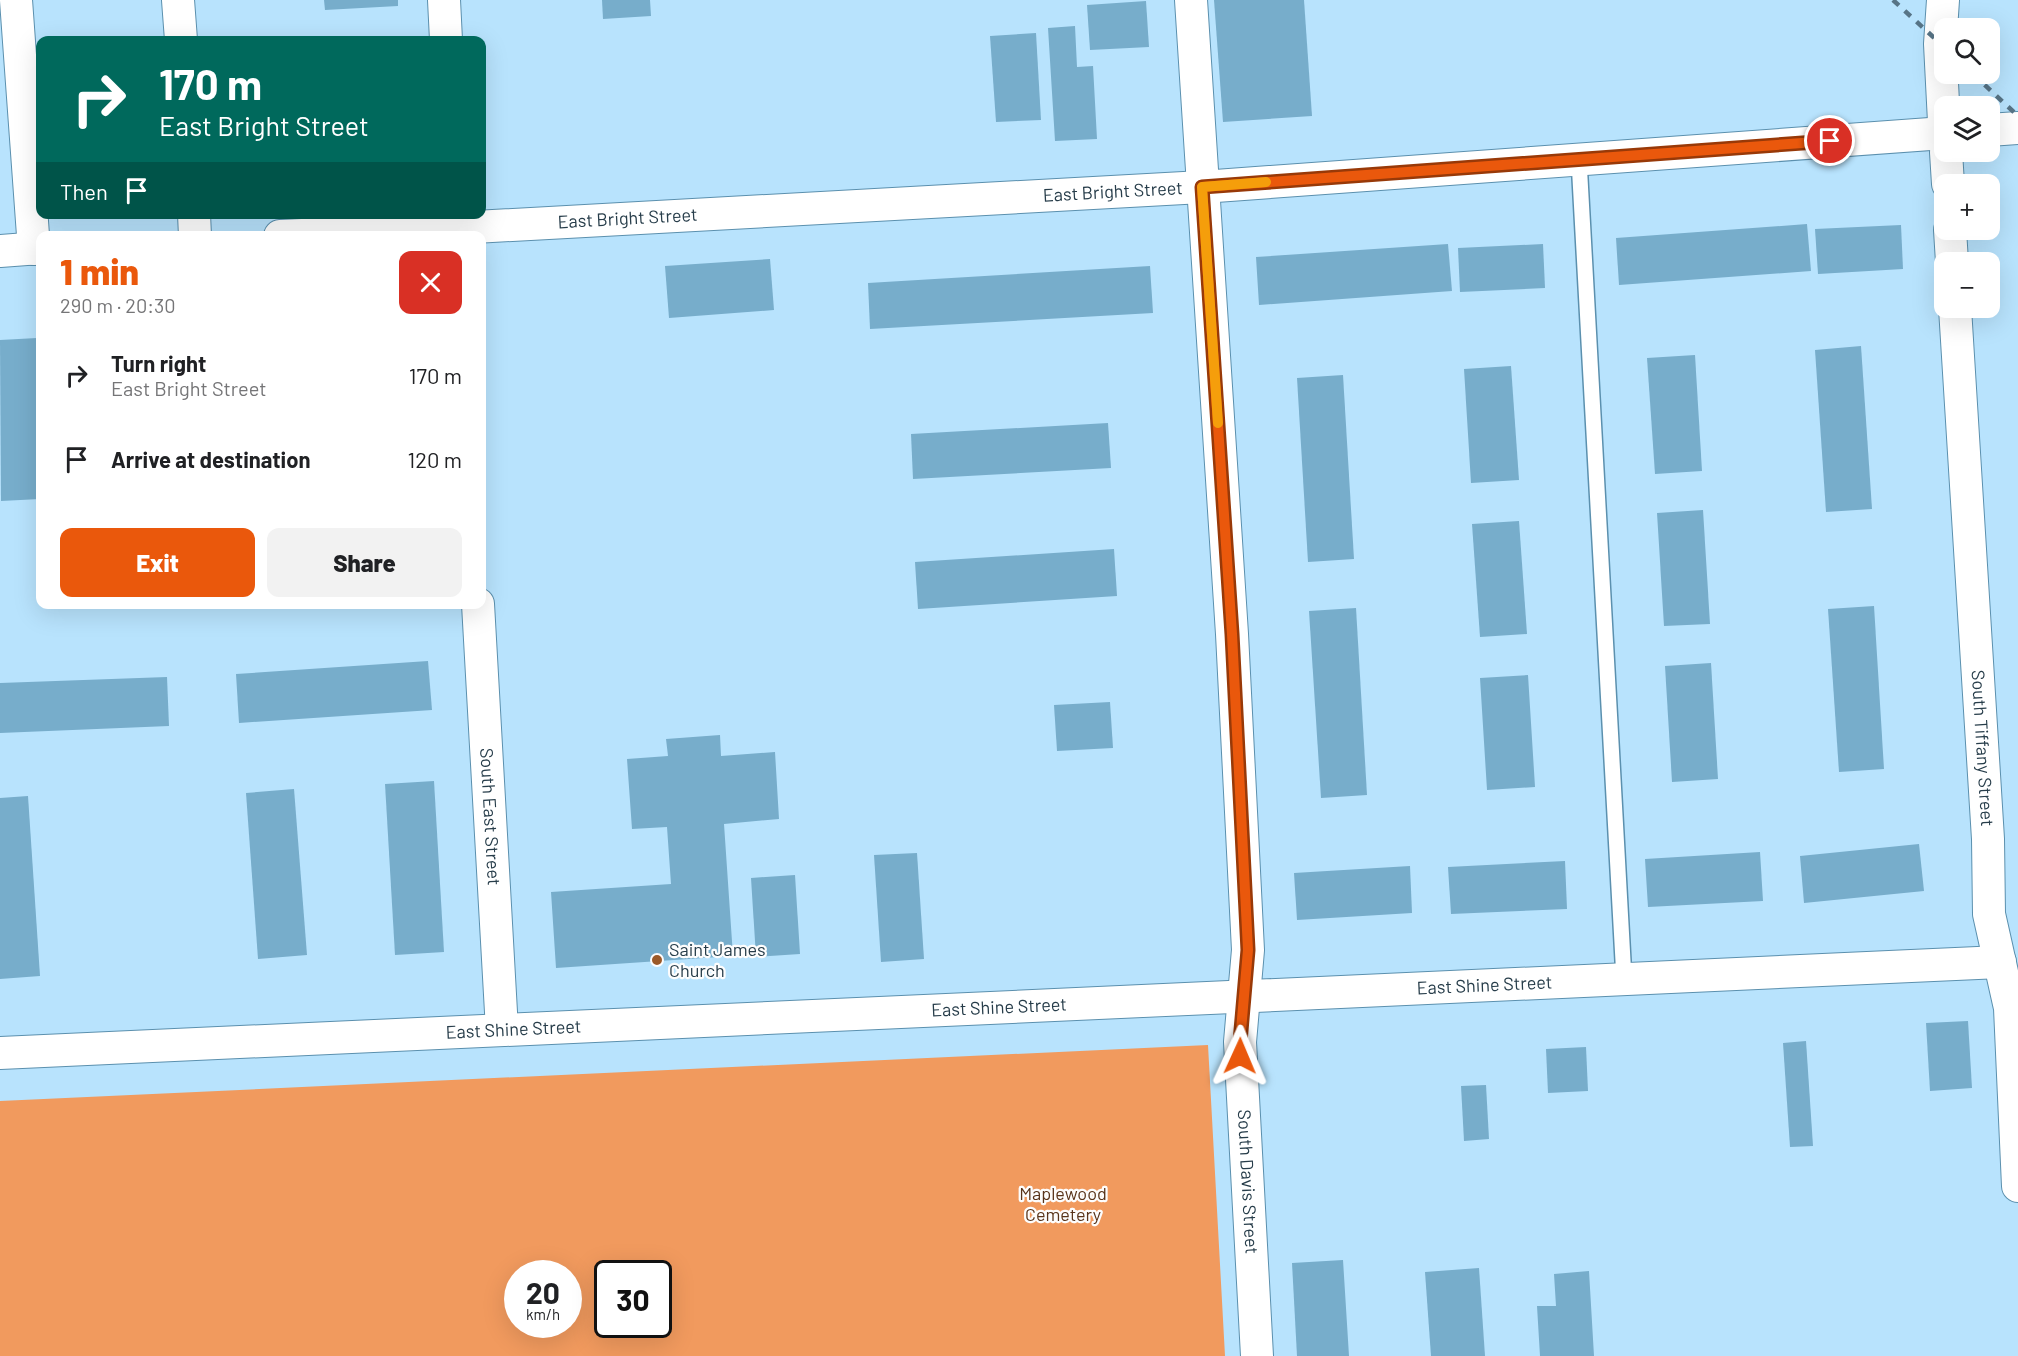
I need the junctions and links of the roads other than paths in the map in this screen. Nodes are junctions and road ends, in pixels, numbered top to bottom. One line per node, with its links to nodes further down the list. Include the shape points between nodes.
1 (16, 0): 16 (street)
2 (178, 0): 6 (street)
3 (444, 0): 7 (street)
4 (1191, 0): 13 (street, South Davis Street)
5 (1943, 0): 8 (street)
6 (181, 36)
7 (446, 36)
8 (1943, 96)
9 (2018, 128): 10 (street)
10 (2000, 129)
11 (1934, 134): 12 (street, East Bright Street)
12 (1579, 160): 13 (street, East Bright Street); 22 (lane)
13 (1202, 187): 14 (street, East Bright Street); 23 (street, South Davis Street, via 1235,693 1248,950)
14 (457, 226): 15 (street, East Bright Street)
15 (368, 231)
16 (36, 236)
17 (36, 248): 18 (street)
18 (0, 250)
19 (1956, 318): 21 (street, South Tiffany Street, via 1988,839 1989,914)
20 (478, 609): 24 (street, South East Street)
21 (2000, 962): 22 (street, East Shine Street); 26 (street, South Tiffany Street, via 2010,1008)
22 (1624, 979): 23 (street, East Shine Street)
23 (1244, 996): 24 (street, East Shine Street); 27 (street, South Davis Street, via 1240,1042)
24 (502, 1030): 25 (street, East Shine Street)
25 (0, 1053)
26 (2018, 1186)
27 (1257, 1356)

